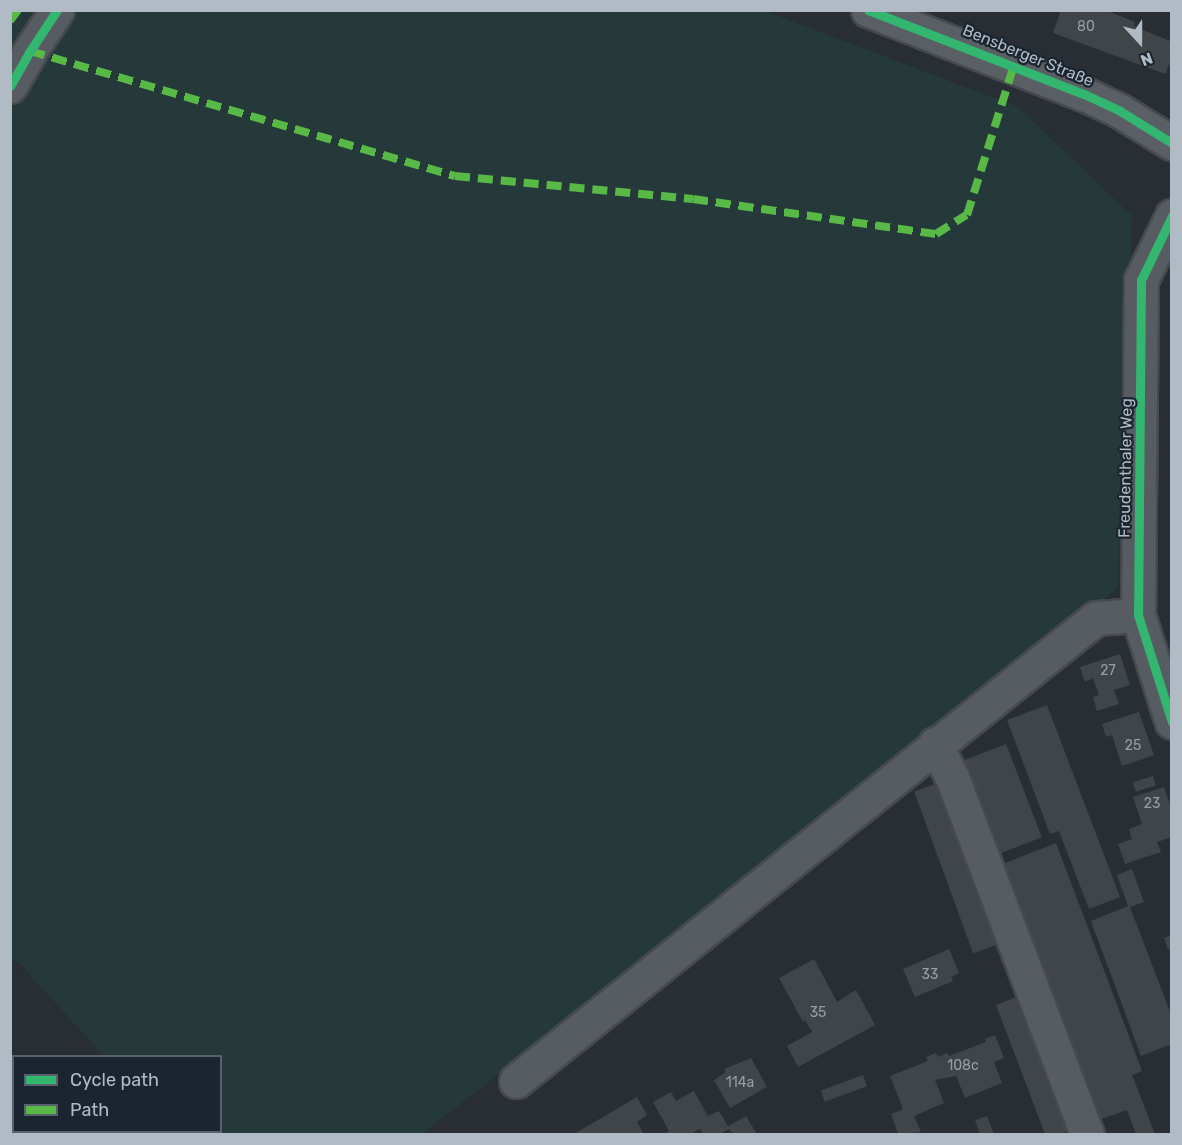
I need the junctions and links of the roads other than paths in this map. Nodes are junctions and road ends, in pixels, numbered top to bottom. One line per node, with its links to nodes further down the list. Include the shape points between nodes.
1 (57, 10): 3 (street)
2 (868, 10): 4 (main road, Bensberger Straße, via 1074,90 1120,111)
3 (10, 86)
4 (1172, 143)
5 (1172, 216): 6 (street, Freudenthaler Weg, via 1142,280)
6 (1138, 615): 7 (street, Freudenthaler Weg); 8 (street, via 1096,618)
7 (1172, 722)
8 (935, 744): 9 (street); 10 (street, via 965,809)
9 (516, 1082)
10 (1087, 1134)

